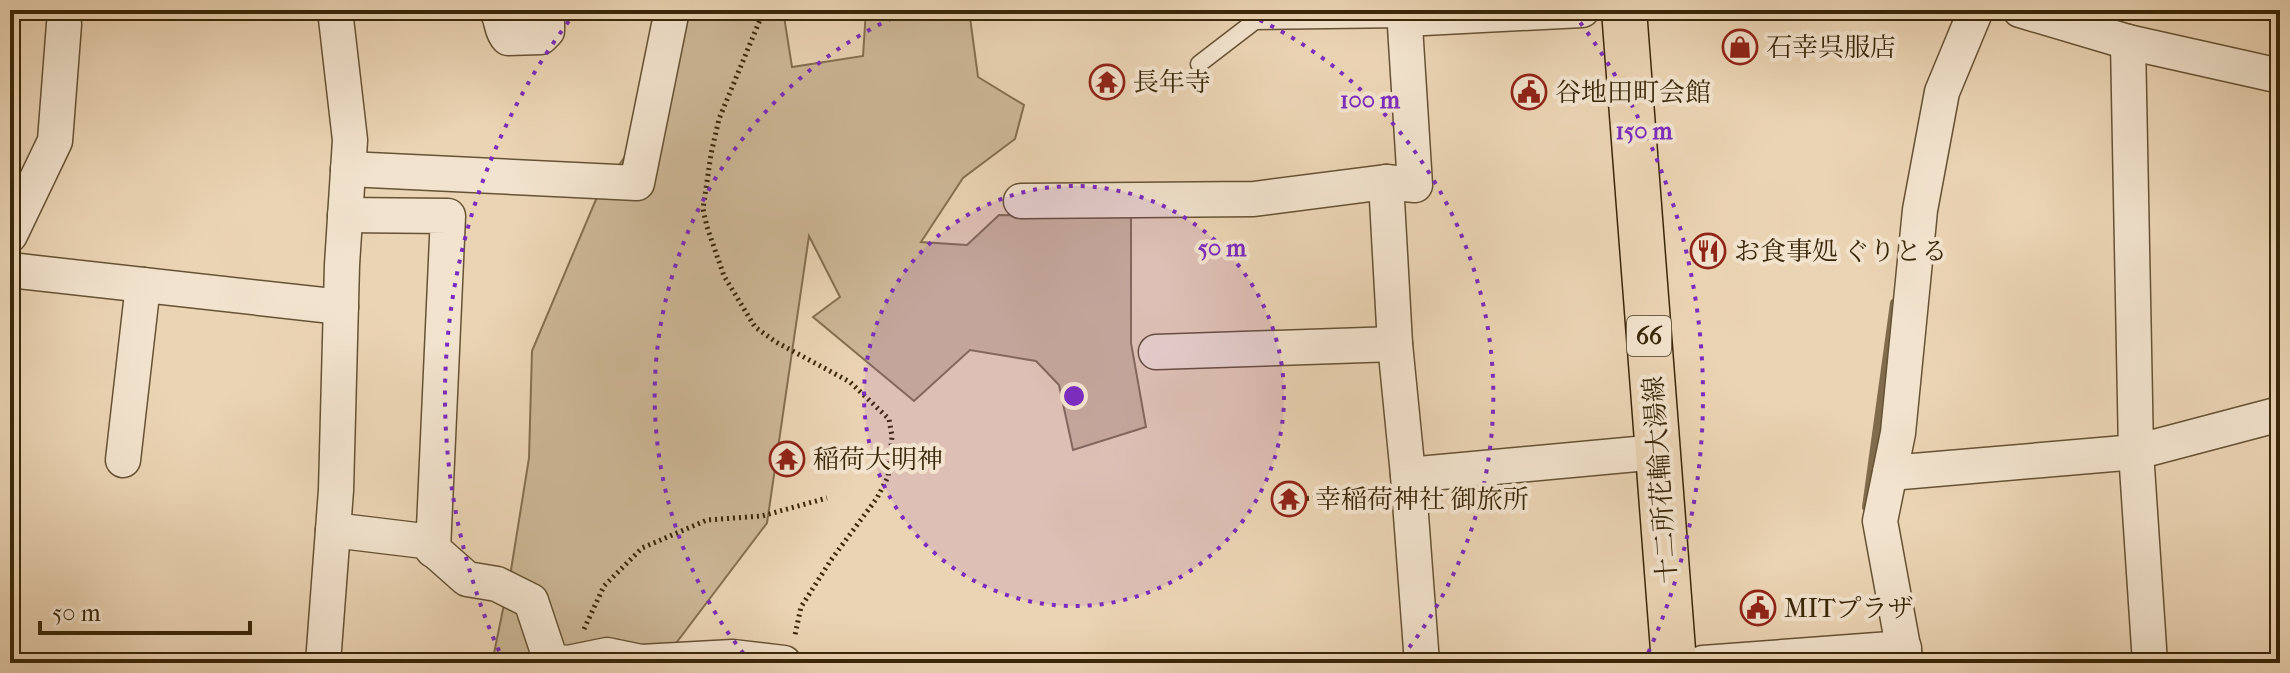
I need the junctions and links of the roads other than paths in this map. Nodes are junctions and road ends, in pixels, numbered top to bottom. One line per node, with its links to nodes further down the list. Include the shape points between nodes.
1 (335, 10): 14 (street, via 350,140)
2 (496, 10): 3 (street, via 508,38 541,37 547,31)
3 (547, 10)
4 (672, 10): 14 (street, via 637,183)
5 (1582, 10): 9 (street)
6 (1624, 10): 25 (main road, 十二所花輪大湯線 / 66)
7 (1976, 10): 28 (street, via 1939,106 1920,210)
8 (2020, 10): 11 (street)
9 (1405, 14): 12 (lane, via 1255,21); 15 (street, via 1415,185)
10 (64, 24): 18 (street, via 55,141)
11 (2128, 42): 13 (street); 26 (street)
12 (1199, 64)
13 (2280, 76)
14 (348, 169): 17 (street)
15 (1386, 182): 16 (street, via 1254,199); 22 (street)
16 (1021, 201)
17 (345, 215): 21 (street); 31 (street, via 448,216)
18 (10, 235)
19 (10, 270): 20 (street)
20 (143, 285): 21 (street); 27 (street)
21 (341, 307): 30 (street)
22 (1395, 344): 23 (street); 29 (street)
23 (1156, 352)
24 (2280, 414): 26 (street)
25 (1658, 452): 29 (street); 37 (main road, 十二所花輪大湯線 / 66)
26 (2136, 452): 28 (street); 39 (street)
27 (123, 460)
28 (1890, 473): 33 (street, via 1880,521)
29 (1408, 475): 36 (street)
30 (333, 530): 31 (street, via 424,541); 34 (street)
31 (433, 550): 35 (street, via 467,579 497,584 531,601 551,661)
32 (789, 653): 35 (street, via 641,662 607,655)
33 (1895, 653): 38 (street)
34 (323, 663)
35 (568, 663)
36 (1422, 663)
37 (1674, 663)
38 (1703, 663)
39 (2150, 663)

